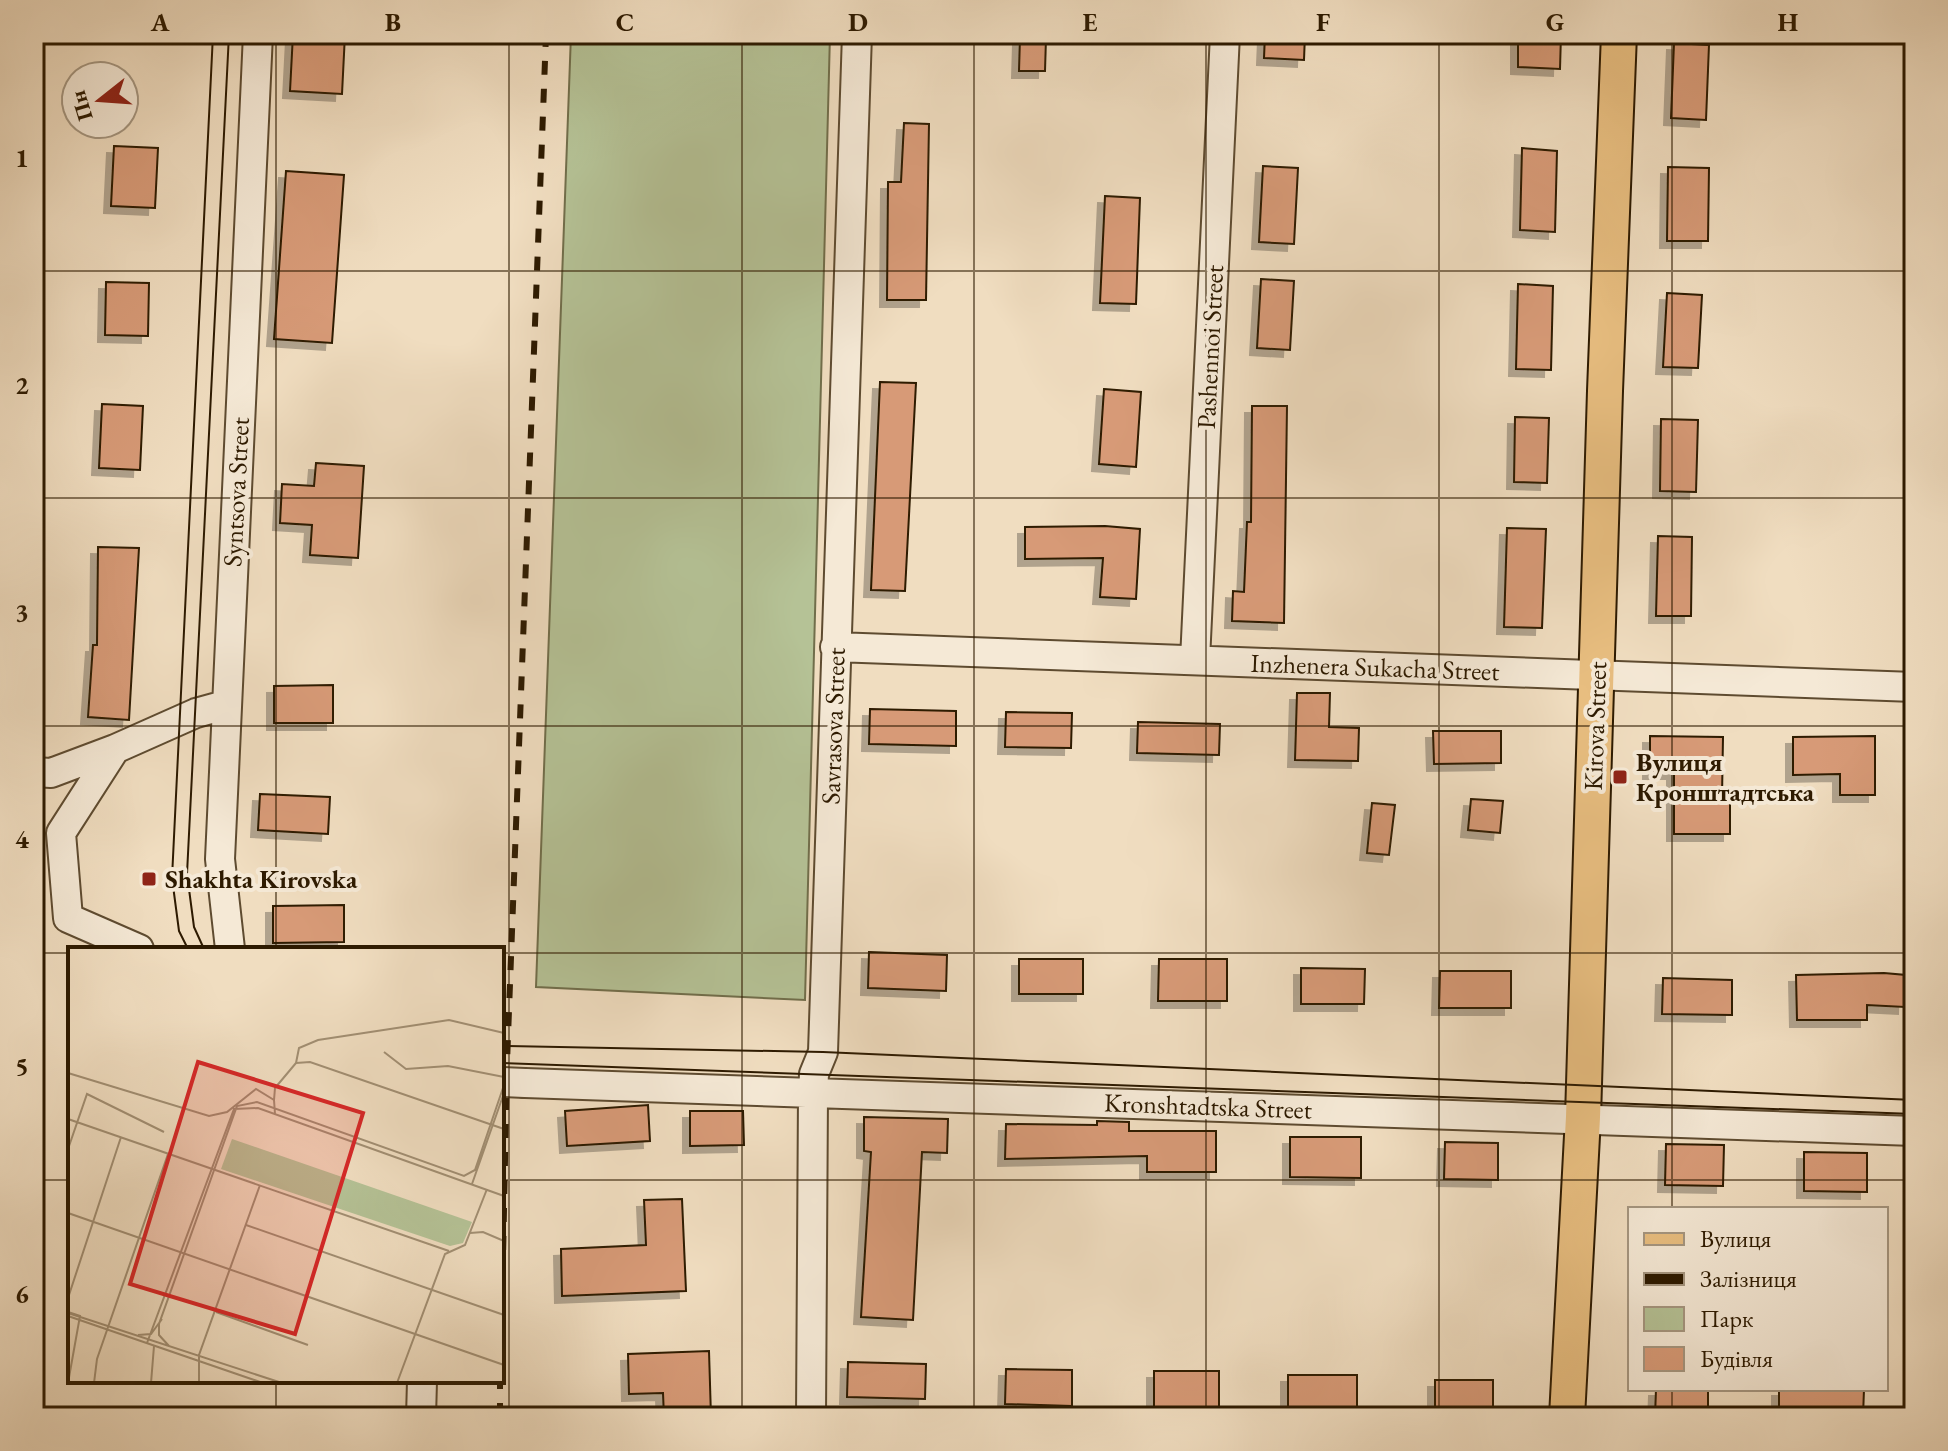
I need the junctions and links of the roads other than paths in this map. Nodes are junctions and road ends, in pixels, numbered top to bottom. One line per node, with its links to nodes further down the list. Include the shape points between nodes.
1 (258, 34): 9 (street, Syntsova Street)
2 (857, 34): 5 (street, Savrasova Street)
3 (1225, 34): 6 (street, Pashennoi Street)
4 (1619, 34): 7 (main road, Kirova Street)
5 (835, 647): 6 (street, Inzhenera Sukacha Street); 15 (street, Savrasova Street, via 823,1052)
6 (1195, 660): 7 (street, Inzhenera Sukacha Street)
7 (1596, 675): 8 (street, Inzhenera Sukacha Street); 16 (main road, Kirova Street)
8 (1914, 687)
9 (225, 705): 10 (street); 13 (street, Syntsova Street, via 220,859)
10 (115, 749): 11 (street, via 51,773); 12 (street, via 61,833 68,918)
11 (34, 772)
12 (134, 947)
13 (230, 947)
14 (514, 1082): 15 (street, Kronshtadtska Street)
15 (813, 1094): 16 (street, Kronshtadtska Street); 20 (street, Savrasova Street)
16 (1583, 1117): 17 (street, Kronshtadtska Street); 21 (main road, Kirova Street)
17 (1914, 1131)
18 (422, 1383): 19 (street)
19 (421, 1417)
20 (811, 1417)
21 (1567, 1417)

